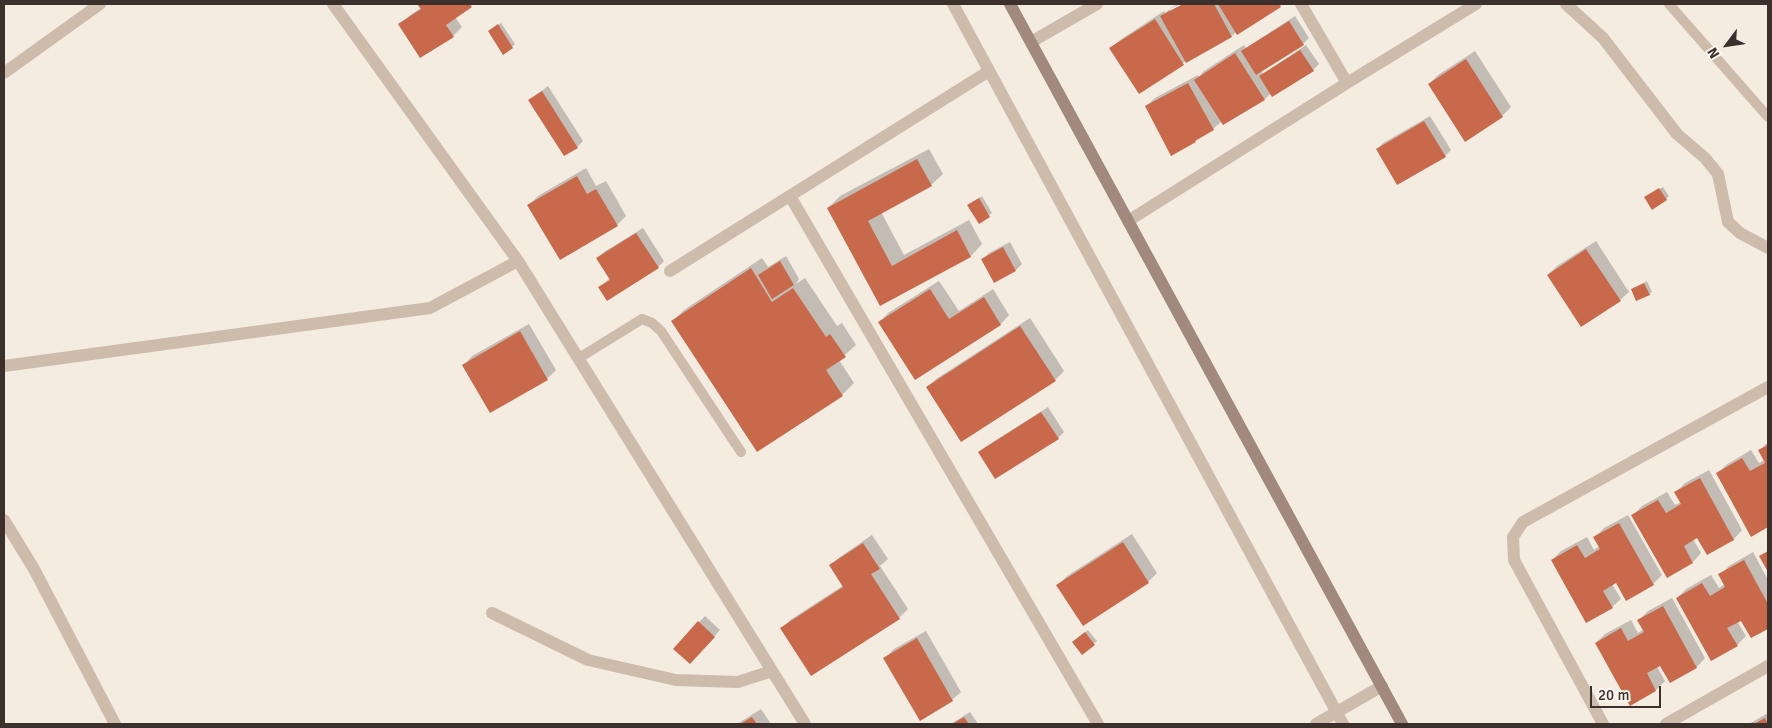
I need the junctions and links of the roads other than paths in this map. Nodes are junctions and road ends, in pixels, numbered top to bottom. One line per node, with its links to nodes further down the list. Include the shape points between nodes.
1 (100, 4): 12 (street)
2 (333, 4): 18 (street)
3 (953, 4): 11 (street)
4 (1010, 4): 10 (main road)
5 (1097, 4): 10 (street)
6 (1301, 4): 13 (street)
7 (1476, 4): 13 (street)
8 (1566, 4): 17 (street, via 1602,38 1677,134 1718,174 1728,222 1740,233)
9 (1669, 4): 14 (lane)
10 (1031, 42): 16 (main road)
11 (989, 71): 15 (street); 29 (street)
12 (4, 73)
13 (1347, 83): 16 (street)
14 (1768, 117)
15 (790, 196): 19 (street); 32 (street)
16 (1128, 221): 28 (main road)
17 (1768, 248)
18 (518, 261): 20 (street); 21 (street, via 430,308)
19 (670, 271)
20 (579, 358): 23 (lane, via 642,320 652,323); 27 (street)
21 (4, 366)
22 (1768, 387): 36 (street, via 1523,522 1513,537 1514,560)
23 (741, 452)
24 (4, 520): 30 (street, via 34,569)
25 (492, 613): 27 (street, via 588,660 676,680 738,682)
26 (1768, 666): 37 (street)
27 (772, 671): 31 (street)
28 (1382, 686): 29 (street); 35 (main road)
29 (1337, 712): 33 (street); 34 (street)
30 (115, 724)
31 (805, 724)
32 (1098, 724)
33 (1316, 724)
34 (1344, 724)
35 (1402, 724)
36 (1603, 724)
37 (1666, 724)

